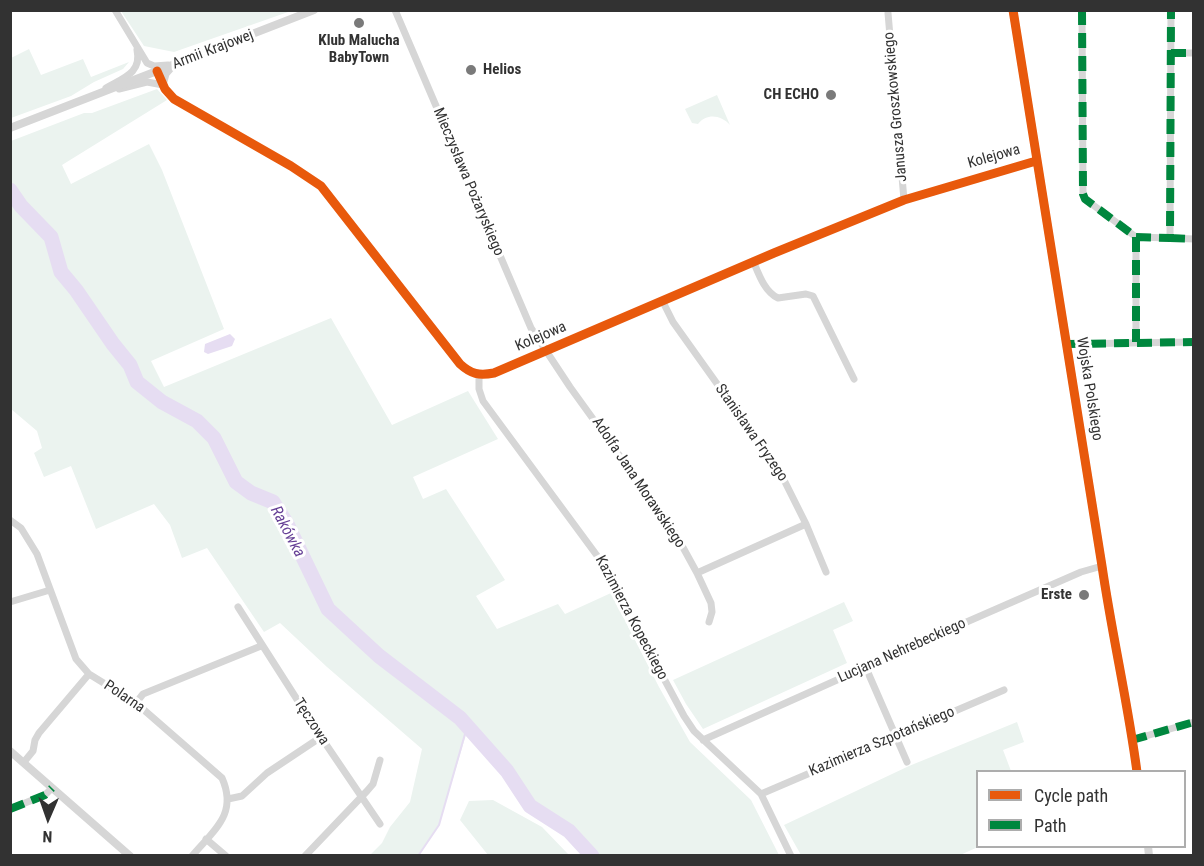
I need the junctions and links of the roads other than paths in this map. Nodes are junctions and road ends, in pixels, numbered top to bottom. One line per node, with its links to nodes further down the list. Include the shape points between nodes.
1 (115, 10): 8 (street)
2 (314, 10): 11 (street, Armii Krajowej)
3 (394, 10): 26 (street, Mieczysława Pożaryskiego, via 531,327)
4 (1013, 10): 16 (street, Wojska Polskiego)
5 (1082, 10): 18 (street, via 1083,194)
6 (1171, 10): 9 (street)
7 (888, 13): 17 (street, Janusza Groszkowskiego)
8 (136, 47): 11 (street, via 147,63); 14 (street, via 135,69)
9 (1171, 53): 10 (street); 19 (street)
10 (1194, 53)
11 (174, 65): 12 (street, Armii Krajowej); 13 (street)
12 (157, 71): 13 (street); 14 (street, Armii Krajowej)
13 (163, 85): 14 (street, via 147,82); 27 (street, via 174,99 321,186 460,364)
14 (93, 96): 15 (street, Armii Krajowej)
15 (10, 128)
16 (1036, 161): 17 (street, Kolejowa); 25 (street, Wojska Polskiego)
17 (904, 200): 21 (street, Kolejowa)
18 (1136, 237): 19 (street); 23 (street)
19 (1170, 238): 20 (street)
20 (1194, 239)
21 (754, 262): 22 (street, Kolejowa); 28 (street, via 774,296 813,296)
22 (663, 302): 26 (street, Kolejowa); 30 (street, Stanisława Fryzego, via 780,472)
23 (1137, 342): 24 (street); 25 (street)
24 (1194, 342)
25 (1068, 344): 31 (street, Wojska Polskiego)
26 (546, 351): 27 (street, Kolejowa, via 494,373); 33 (street, Adolfa Jana Morawskiego, via 674,531)
27 (479, 375): 46 (street, Kazimierza Kopeckiego, via 483,400 601,561 677,705)
28 (854, 379)
29 (10, 520): 34 (street, Polarna, via 28,538)
30 (806, 524): 32 (street, Stanisława Fryzego); 33 (street)
31 (1102, 566): 39 (street, Lucjana Nehrebeckiego); 47 (street, Wojska Polskiego)
32 (826, 572)
33 (697, 573): 37 (street, Adolfa Jana Morawskiego, via 712,608)
34 (50, 590): 35 (street); 40 (street, Polarna, via 76,658)
35 (10, 602)
36 (238, 608): 38 (street, Tęczowa)
37 (709, 622)
38 (261, 646): 42 (street, via 143,694); 45 (street, Tęczowa)
39 (866, 668): 44 (street); 46 (street, Lucjana Nehrebeckiego)
40 (89, 674): 42 (street, Polarna); 50 (street, via 39,733)
41 (1004, 690): 44 (street, Kazimierza Szpotańskiego)
42 (136, 703): 56 (street, Polarna, via 222,778)
43 (1194, 722): 47 (street)
44 (896, 736): 51 (street); 54 (street, Kazimierza Szpotańskiego)
45 (321, 737): 55 (street, Tęczowa); 56 (street, via 267,773 242,796)
46 (703, 740): 54 (street, Kazimierza Kopeckiego)
47 (1132, 740): 52 (street, Wojska Polskiego)
48 (10, 751): 50 (street)
49 (380, 760): 55 (street, via 373,784)
50 (24, 762): 53 (street)
51 (907, 762)
52 (1137, 770)
53 (52, 788): 57 (street, via 45,795); 60 (street)
54 (761, 794): 64 (street, Kazimierza Kopeckiego)
55 (362, 798): 58 (street, Tęczowa); 63 (street)
56 (228, 800): 59 (street, via 224,818)
57 (10, 809)
58 (380, 824)
59 (206, 839): 61 (street); 62 (street)
60 (130, 855)
61 (192, 855)
62 (226, 855)
63 (305, 855)
64 (791, 855)

